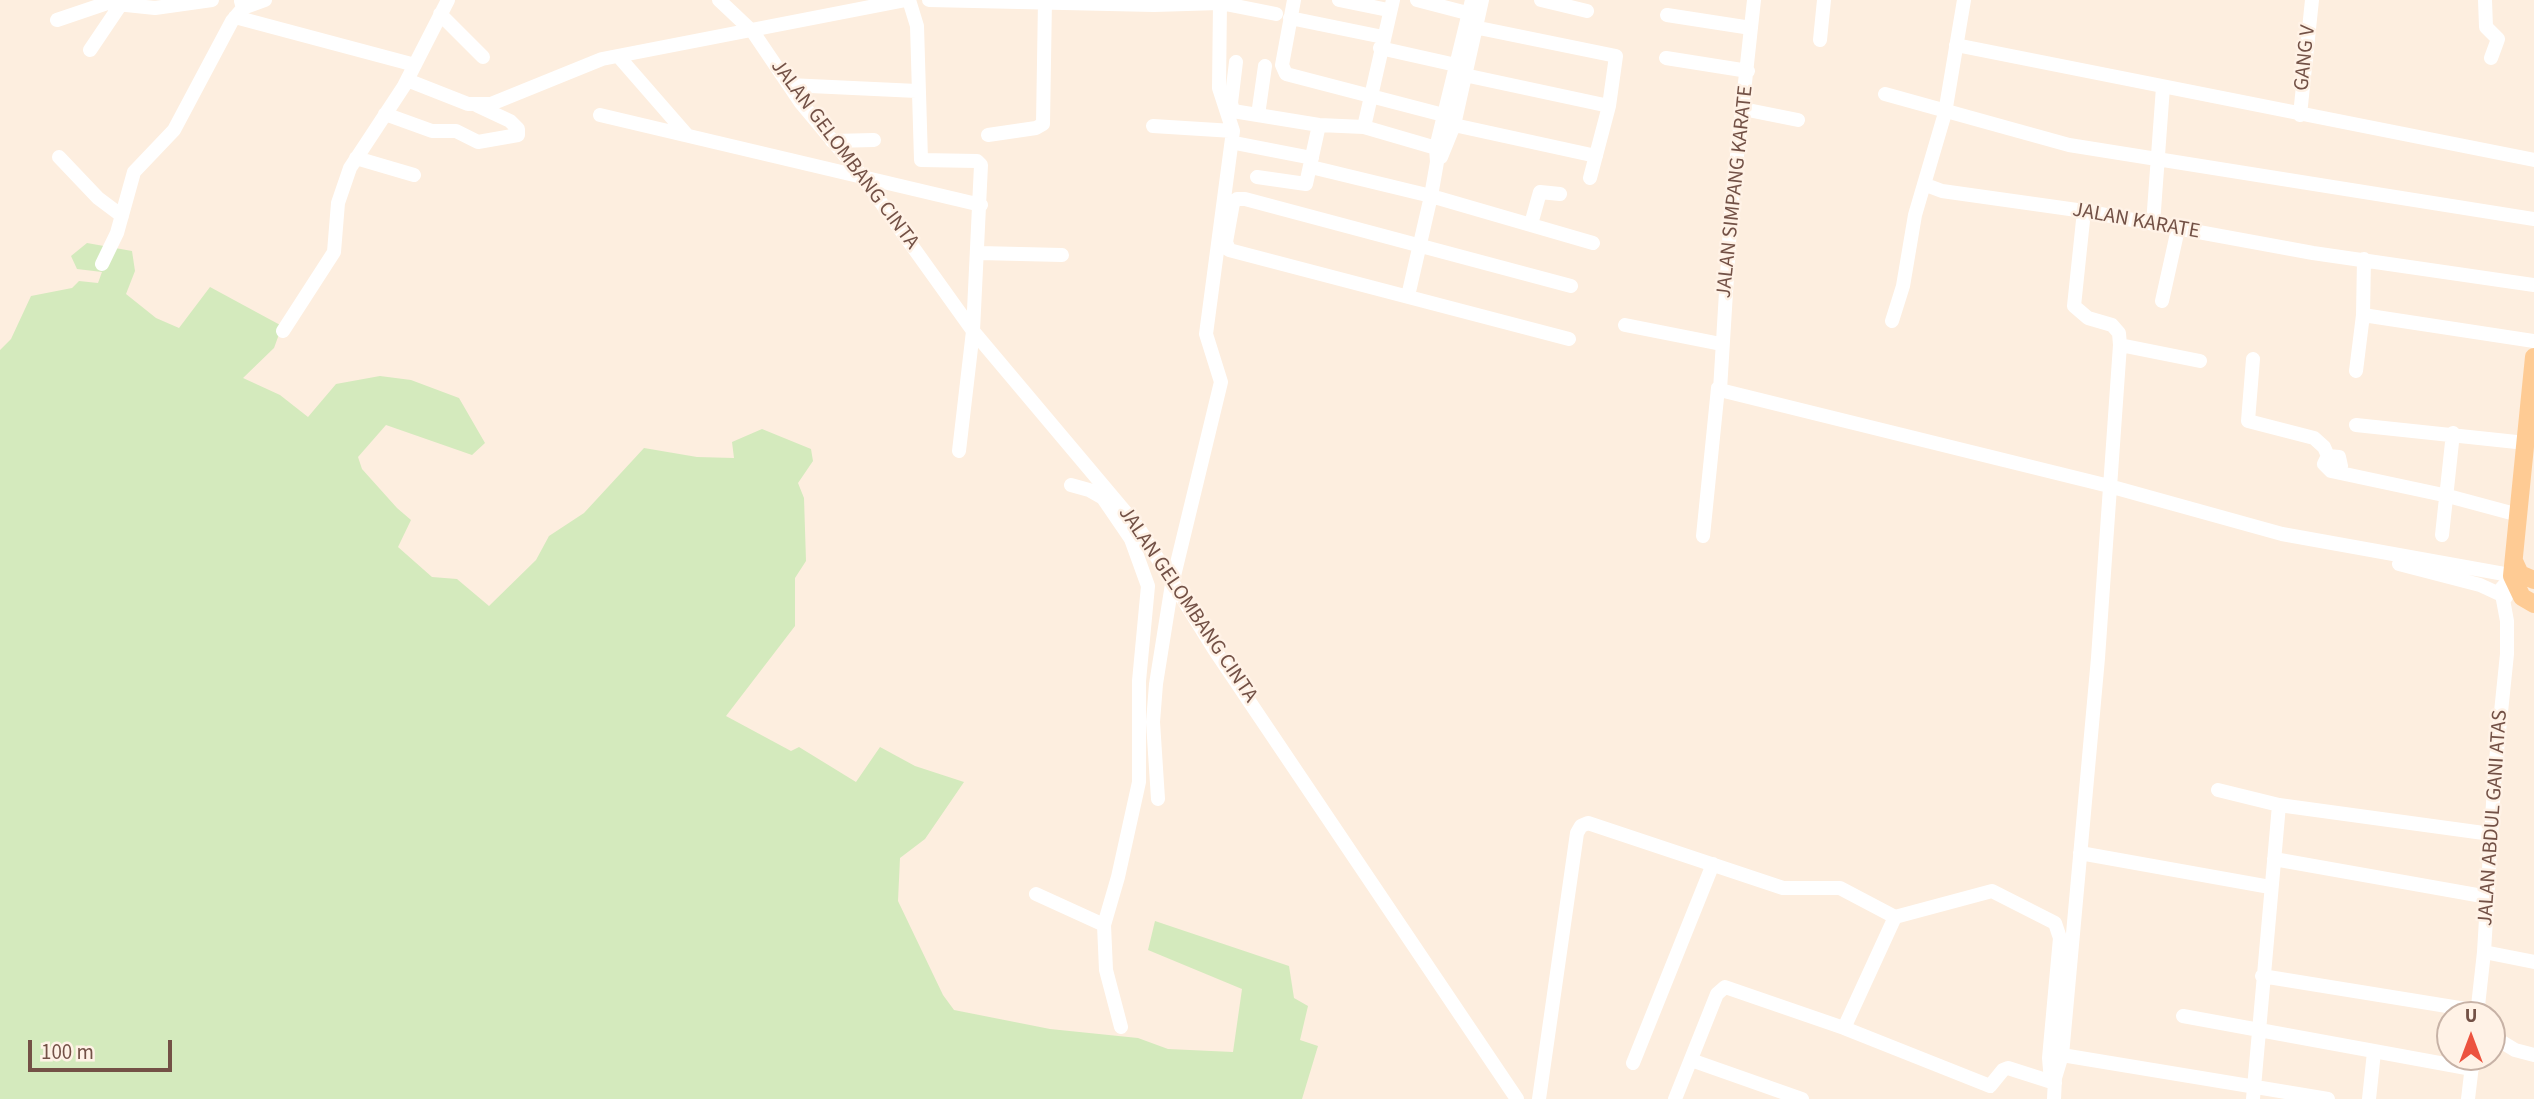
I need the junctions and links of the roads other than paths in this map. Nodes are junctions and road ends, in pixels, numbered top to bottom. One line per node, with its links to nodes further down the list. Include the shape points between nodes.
1 (212, 0): 21 (street, via 155,8)
2 (265, 0): 25 (street)
3 (448, 0): 27 (street)
4 (719, 0): 33 (street, JALAN GELOMBANG CINTA)
5 (907, 0): 33 (street); 50 (street, via 917,26)
6 (929, 0): 18 (street)
7 (1294, 0): 29 (street)
8 (1339, 0): 23 (street)
9 (1418, 0): 24 (street)
10 (1482, 0): 31 (street)
11 (1541, 0): 26 (street)
12 (1754, 0): 32 (street, JALAN SIMPANG KARATE)
13 (1824, 0): 34 (street)
14 (1964, 0): 36 (street)
15 (2312, 0): 60 (street, GANG V)
16 (2486, 0): 41 (street, via 2486,27 2498,39)
17 (1220, 1): 20 (street); 29 (street); 68 (street, via 1219,88)
18 (1002, 2): 19 (street)
19 (1045, 2): 20 (street); 67 (street, via 1042,124)
20 (1154, 2)
21 (143, 3): 22 (street)
22 (121, 4): 30 (street, via 101,4); 37 (street)
23 (1391, 5): 35 (street)
24 (1470, 6): 45 (street)
25 (239, 8): 43 (street); 87 (street, via 174,130 134,172)
26 (1587, 10)
27 (440, 14): 38 (street); 43 (street)
28 (1667, 15): 32 (street)
29 (1283, 16): 35 (street); 52 (street, via 1284,72)
30 (57, 20)
31 (1474, 27): 45 (street); 54 (street, via 1616,56)
32 (1751, 28): 46 (street, JALAN SIMPANG KARATE)
33 (753, 32): 39 (street); 48 (street, JALAN GELOMBANG CINTA)
34 (1820, 40)
35 (1382, 43): 45 (street); 52 (street)
36 (1956, 45): 49 (street); 56 (street)
37 (90, 50)
38 (483, 57)
39 (619, 57): 53 (street, via 591,62 501,101); 66 (street)
40 (1666, 58): 46 (street)
41 (2491, 58)
42 (1236, 62): 59 (street, via 1231,109)
43 (415, 65): 47 (street)
44 (1265, 66): 59 (street)
45 (1459, 70): 54 (street); 61 (street)
46 (1748, 71): 55 (street, JALAN SIMPANG KARATE)
47 (407, 80): 53 (street); 57 (street)
48 (789, 85): 50 (street); 70 (street, JALAN GELOMBANG CINTA)
49 (2163, 87): 60 (street); 75 (street)
50 (917, 91): 85 (street, via 921,160 978,161)
51 (1885, 94): 56 (street)
52 (1371, 96): 61 (street); 65 (street)
53 (478, 106): 57 (street, via 510,121 519,135 478,142 456,131 432,131)
54 (1609, 106): 72 (street)
55 (1743, 109): 62 (street); 109 (street, JALAN SIMPANG KARATE)
56 (1945, 113): 75 (street, via 2069,145); 82 (street)
57 (385, 114): 74 (street)
58 (600, 115): 66 (street)
59 (1258, 115): 63 (street)
60 (2300, 115): 76 (street)
61 (1451, 120): 71 (street); 72 (street)
62 (1798, 120)
63 (1319, 125): 65 (street); 77 (street)
64 (1153, 126): 68 (street)
65 (1364, 127): 71 (street)
66 (687, 135): 79 (street)
67 (988, 135)
68 (1236, 138): 77 (street); 128 (street, via 1206,334 1221,382)
69 (874, 140): 70 (street)
70 (832, 141): 79 (street, JALAN GELOMBANG CINTA)
71 (1439, 153): 84 (street)
72 (1596, 156): 81 (street)
73 (59, 157): 87 (street)
74 (356, 158): 78 (street); 105 (street, via 338,203 334,252)
75 (2158, 160): 88 (street); 90 (street)
76 (2534, 160)
77 (1312, 162): 80 (street, via 1306,184); 84 (street)
78 (414, 175)
79 (862, 176): 85 (street); 106 (street, JALAN GELOMBANG CINTA)
80 (1257, 177)
81 (1590, 178)
82 (1926, 185): 86 (street, JALAN KARATE); 103 (street)
83 (1560, 194): 89 (street, via 1540,192)
84 (1431, 196): 89 (street); 93 (street)
85 (981, 205): 94 (street)
86 (2084, 211): 90 (street, JALAN KARATE); 110 (street, via 2074,306 2088,318 2112,325 2119,332)
87 (122, 216): 97 (street)
88 (2534, 219)
89 (1531, 224): 92 (street)
90 (2153, 224): 91 (street, JALAN KARATE)
91 (2178, 229): 96 (street, JALAN KARATE); 101 (street)
92 (1593, 243)
93 (1420, 244): 99 (street); 100 (street); 100 (street, via 1245,199 1233,203 1228,250)
94 (979, 253): 95 (street); 106 (street)
95 (1062, 256)
96 (2364, 259): 98 (street, JALAN KARATE); 102 (street)
97 (102, 264)
98 (2534, 285)
99 (1571, 286)
100 (1408, 296): 107 (street)
101 (2162, 301)
102 (2363, 315): 108 (street); 114 (street)
103 (1892, 321)
104 (1625, 325): 109 (street)
105 (283, 331)
106 (973, 331): 119 (street); 128 (street, JALAN GELOMBANG CINTA, via 1139,527)
107 (1569, 339)
108 (2534, 341)
109 (1721, 344): 115 (street, JALAN SIMPANG KARATE)
110 (2120, 345): 113 (street); 121 (street)
111 (2534, 357): 118 (main road)
112 (2253, 359): 122 (street, via 2248,421 2314,438 2324,447 2328,456 2325,466 2331,471)
113 (2200, 361)
114 (2356, 371)
115 (1718, 386): 121 (street, via 1723,392); 125 (street, JALAN SIMPANG KARATE)
116 (2356, 425): 117 (street)
117 (2453, 433): 118 (street); 122 (street)
118 (2526, 443): 123 (main road)
119 (959, 451)
120 (1071, 485): 143 (street, via 1102,498 1132,539 1149,586 1139,681 1139,782)
121 (2109, 486): 126 (street); 136 (street)
122 (2448, 496): 123 (street); 124 (street)
123 (2516, 510): 127 (main road)
124 (2442, 535)
125 (1703, 536)
126 (2314, 541): 127 (street); 129 (street)
127 (2521, 574): 129 (street, via 2502,584); 130 (main road, via 2518,592)
128 (1172, 584): 133 (street, via 1153,722); 163 (street, JALAN GELOMBANG CINTA)
129 (2501, 593): 130 (street); 131 (street, JALAN ABDUL GANI ATAS)
130 (2532, 603): 131 (street, via 2512,608)
131 (2507, 621): 135 (street, JALAN ABDUL GANI ATAS)
132 (2218, 790): 134 (street)
133 (1158, 799)
134 (2279, 805): 135 (street); 137 (street)
135 (2491, 834): 141 (street, JALAN ABDUL GANI ATAS)
136 (2080, 853): 139 (street); 155 (street)
137 (2274, 859): 139 (street); 141 (street)
138 (1713, 864): 142 (street, via 1783,888 1840,888); 159 (street); 164 (street, via 1599,825 1588,823 1579,828)
139 (2270, 887): 146 (street)
140 (1036, 894): 143 (street)
141 (2488, 897): 144 (street, JALAN ABDUL GANI ATAS)
142 (1895, 917): 151 (street); 161 (street, via 1992,891 2055,923 2060,938 2049,1058)
143 (1104, 925): 150 (street, via 1106,970)
144 (2484, 953): 145 (street); 147 (street, JALAN ABDUL GANI ATAS)
145 (2534, 962)
146 (2262, 976): 148 (street); 152 (street)
147 (2478, 1001)
148 (2436, 1006)
149 (2182, 1016): 152 (street)
150 (1121, 1027)
151 (1844, 1028): 158 (street, via 1725,987 1717,993); 161 (street, via 1990,1086 2008,1068)
152 (2258, 1030): 154 (street); 162 (street)
153 (2506, 1045): 156 (street)
154 (2374, 1052): 157 (street); 169 (street)
155 (2062, 1055): 161 (street); 162 (street)
156 (2534, 1055)
157 (2436, 1059)
158 (1691, 1060): 165 (street); 166 (street)
159 (1633, 1063)
160 (2471, 1071): 170 (street)
161 (2055, 1080): 167 (street)
162 (2254, 1093): 168 (street)
163 (1517, 1099)
164 (1539, 1099)
165 (1675, 1099)
166 (1802, 1099)
167 (2053, 1099)
168 (2329, 1099)
169 (2369, 1099)
170 (2468, 1099)

